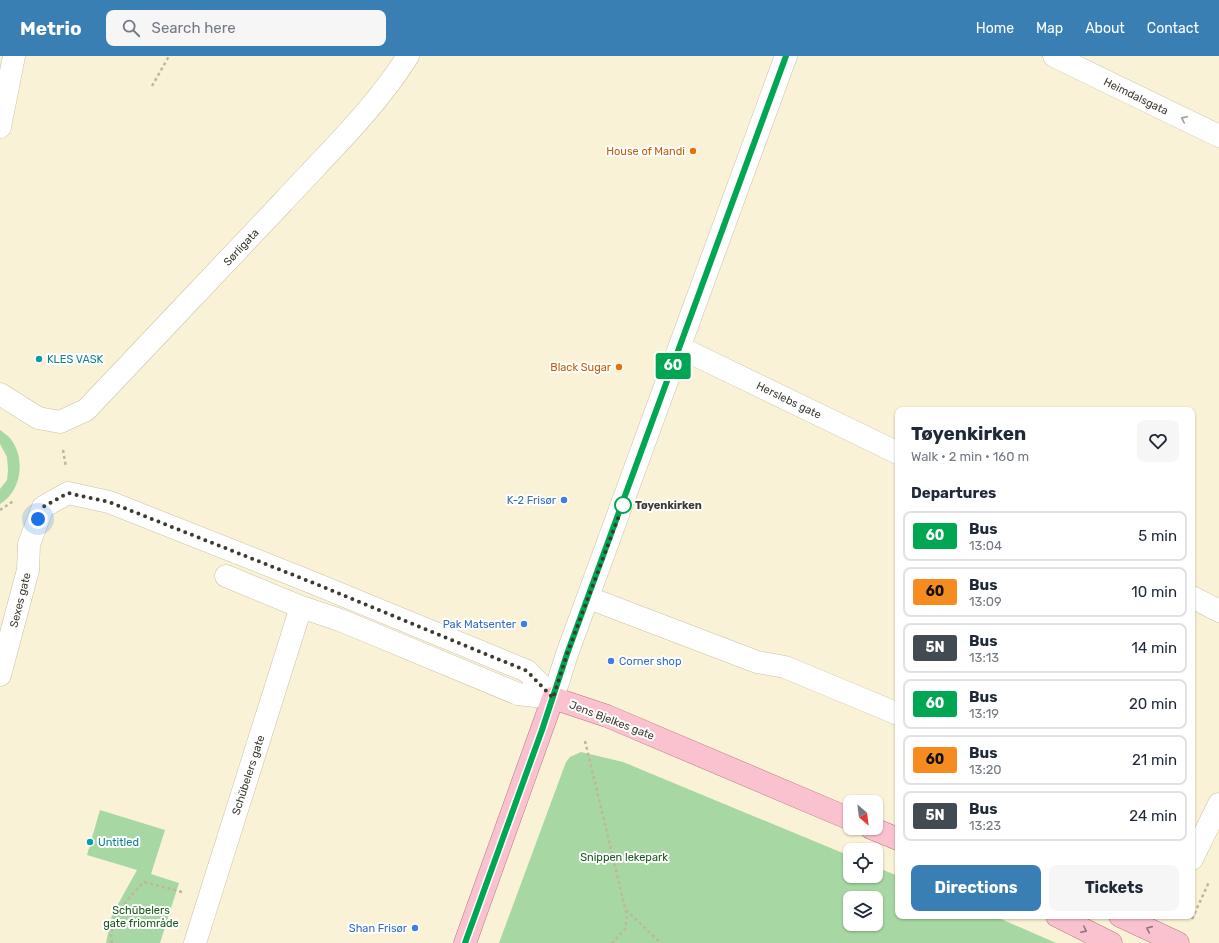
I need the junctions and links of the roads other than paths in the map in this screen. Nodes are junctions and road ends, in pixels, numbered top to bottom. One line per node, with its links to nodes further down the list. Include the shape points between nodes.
1 (14, 56): 5 (street)
2 (408, 56): 8 (street, Sørligata, via 392,80 328,154 86,410 60,422 38,418)
3 (786, 56): 7 (street)
4 (1054, 56): 6 (street, Heimdalsgata, one-way to 4)
5 (0, 127)
6 (1219, 136)
7 (681, 348): 9 (street, Herslebs gate); 12 (street)
8 (0, 394)
9 (895, 453)
10 (68, 493): 16 (street, Sexes gate, via 43,507 29,544 28,570); 17 (street, Jens Bjelkes gate, via 116,505 527,671)
11 (226, 576): 14 (street)
12 (589, 598): 17 (street); 18 (street, via 757,662 785,667)
13 (1195, 598): 15 (street)
14 (301, 607): 17 (street, via 340,620 518,694); 26 (street, Schübelers gate)
15 (1219, 610)
16 (0, 675)
17 (553, 698): 20 (main road, Jens Bjelkes gate, via 607,716); 27 (main road)
18 (895, 713)
19 (1219, 804): 23 (street)
20 (843, 816)
21 (883, 833): 22 (main road)
22 (895, 838)
23 (1195, 853)
24 (1063, 919): 28 (main road, one-way to 28)
25 (1126, 919): 29 (main road, one-way to 25)
26 (195, 943)
27 (465, 943)
28 (1111, 943)
29 (1178, 943)

